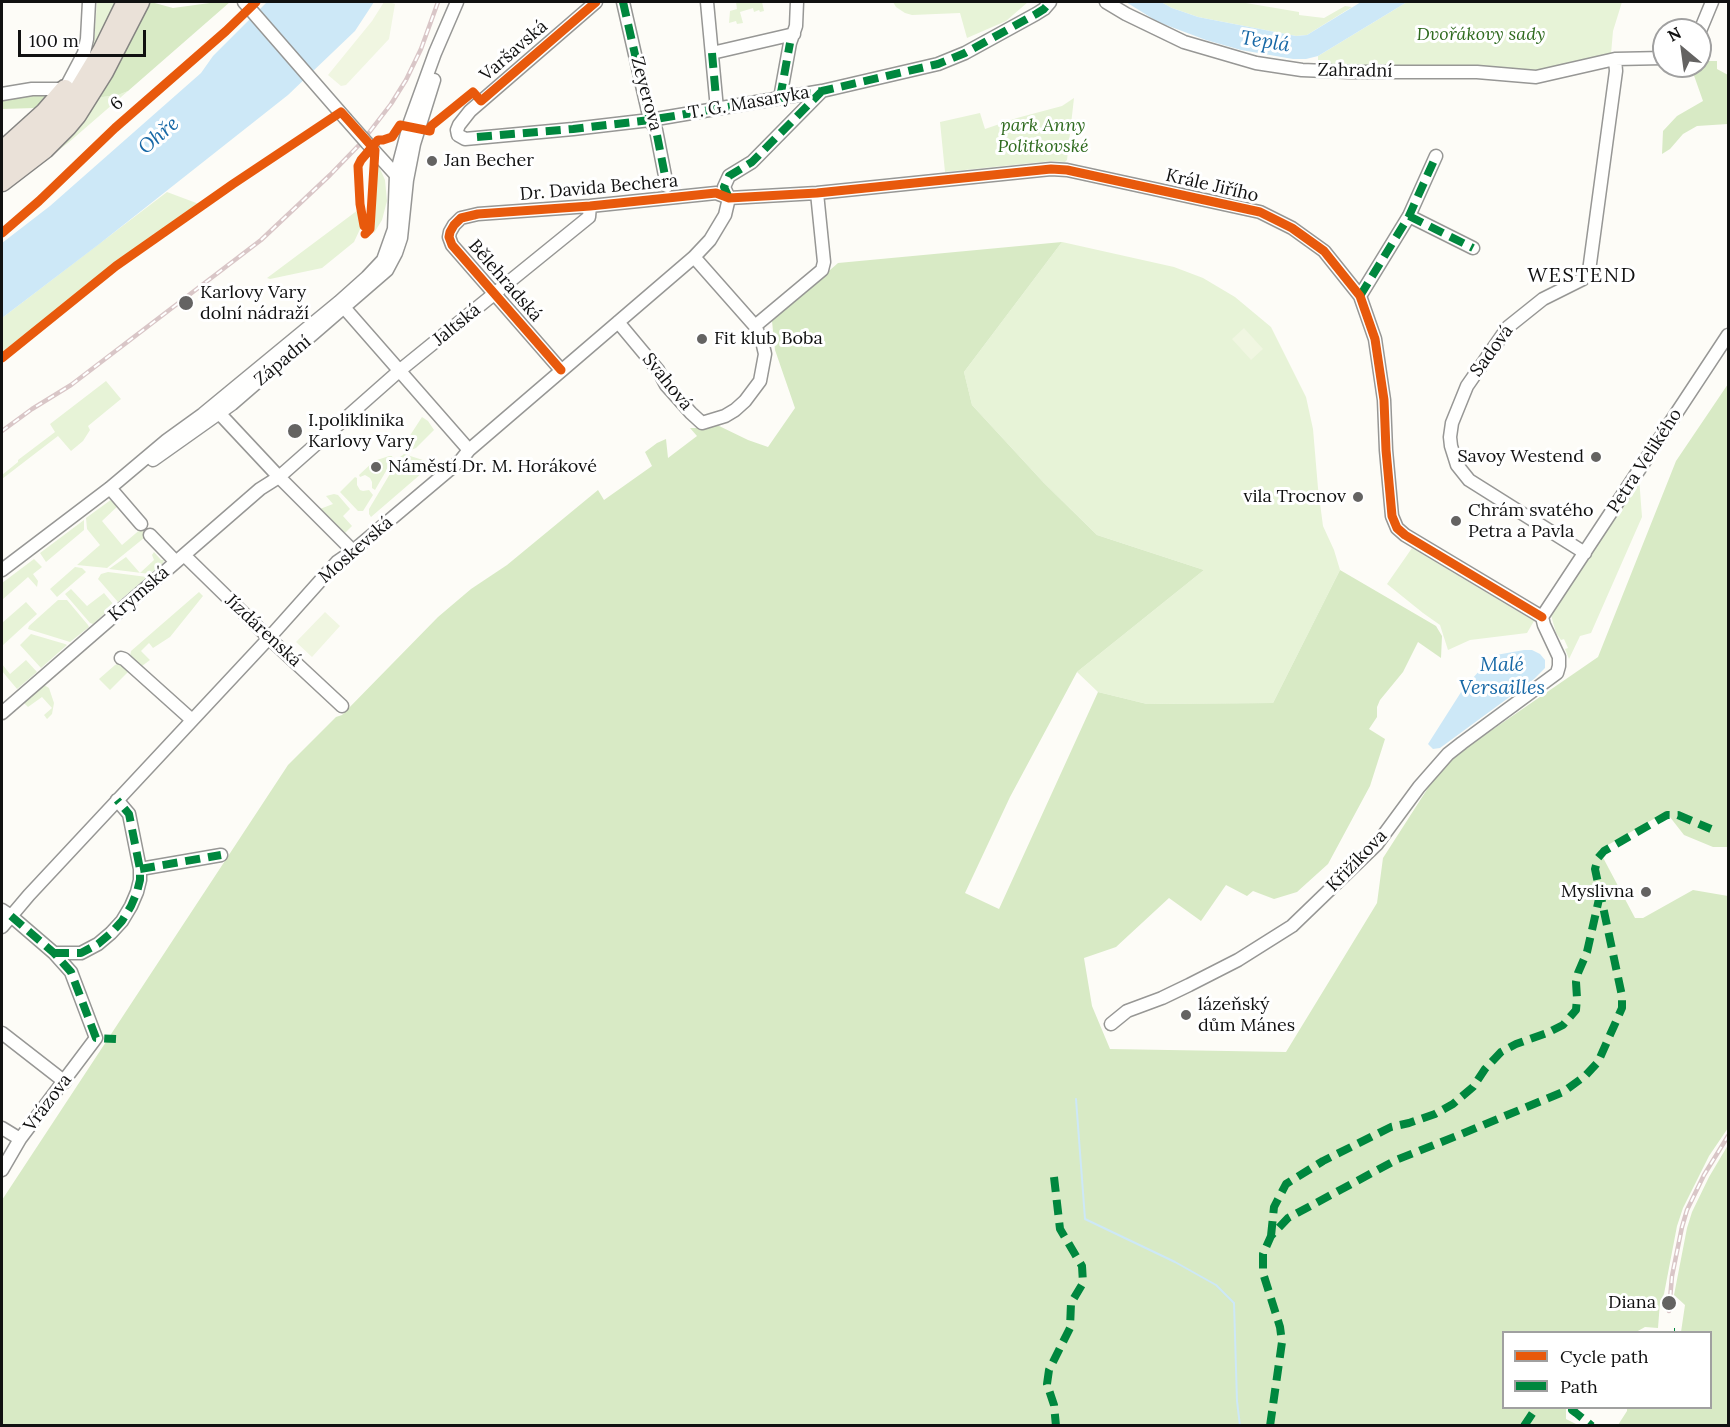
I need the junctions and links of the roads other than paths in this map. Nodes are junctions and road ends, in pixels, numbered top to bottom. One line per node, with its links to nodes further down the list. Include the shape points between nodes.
1 (89, 2): 20 (street, via 84,53)
2 (126, 2): 31 (highway, via 71,101 48,129)
3 (140, 2): 33 (highway, 6, via 77,115 45,149)
4 (244, 2): 28 (street, bridge)
5 (457, 2): 17 (street)
6 (466, 2): 17 (street)
7 (623, 2): 26 (street, Zeyerova)
8 (707, 2): 16 (street)
9 (796, 2): 15 (street)
10 (1106, 2): 19 (street, Zahradní, via 1184,42 1256,63 1302,70 1477,72 1536,77)
11 (1712, 2): 14 (street)
12 (591, 3): 25 (street, Varšavská)
13 (1047, 5): 21 (street, T. G. Masaryka, via 965,53 938,64)
14 (1705, 18)
15 (792, 38): 16 (street); 23 (street)
16 (712, 53): 24 (street)
17 (438, 54): 27 (street); 32 (street)
18 (1652, 58): 19 (street)
19 (1615, 59): 58 (street, Sadová, via 1589,271 1583,279 1542,299 1508,327 1467,386 1450,437 1457,465 1469,480)
20 (65, 89): 22 (street); 29 (highway)
21 (822, 91): 23 (street, T. G. Masaryka); 36 (street, via 752,162 729,177 724,187)
22 (2, 94)
23 (780, 98): 24 (street, T. G. Masaryka)
24 (717, 109): 26 (street, T. G. Masaryka)
25 (470, 111): 26 (street, T. G. Masaryka, via 457,130 465,139)
26 (650, 120): 34 (street, Zeyerova, via 656,130)
27 (411, 122): 28 (street, via 397,148 386,153); 32 (street)
28 (371, 146): 32 (street)
29 (2, 152)
30 (1436, 156): 39 (street)
31 (2, 164)
32 (402, 178): 44 (street, via 401,238 396,253 387,270)
33 (2, 182)
34 (668, 186)
35 (817, 194): 36 (street, Krále Jiřího); 43 (street, Krále Jiřího, via 1067,170 1260,213 1292,228 1324,251); 46 (street, via 822,270)
36 (729, 198): 37 (street, Dr. Davida Bechera, via 716,193); 41 (street, Moskevská, via 710,240)
37 (590, 206): 38 (street, Dr. Davida Bechera); 42 (street, Jaltská, via 589,217)
38 (471, 215): 42 (street, Bělehradská, via 461,218 449,237)
39 (1409, 216): 40 (street); 43 (street)
40 (1473, 248)
41 (694, 257): 45 (street, Moskevská); 46 (street, Svahová)
42 (495, 295): 48 (street, Bělehradská); 49 (street, Jaltská)
43 (1360, 296): 61 (street, Krále Jiřího, via 1375,339 1380,369 1395,524 1405,535)
44 (342, 305): 49 (street); 50 (street, Západní); 51 (street, Západní)
45 (618, 322): 46 (street, Svahová, via 666,385 702,423 735,410 760,381 765,354); 48 (street, Moskevská)
46 (755, 326)
47 (1728, 335): 58 (street, Petra Velikého)
48 (561, 370): 52 (street, Moskevská)
49 (399, 371): 52 (street); 53 (street)
50 (233, 390): 51 (street, Západní, via 219,408); 54 (street, Západní)
51 (220, 414): 53 (street); 54 (street, Západní)
52 (469, 450): 57 (street, Moskevská)
53 (273, 481): 57 (street, via 306,505); 59 (street, Krymská)
54 (110, 488): 55 (street); 60 (street, Západní)
55 (141, 524)
56 (150, 535): 59 (street, Jízdárenská)
57 (353, 551): 62 (street, Moskevská, via 337,562)
58 (1586, 553): 61 (street, Petra Velikého)
59 (180, 559): 62 (street, Jízdárenská, via 196,568); 65 (street, Krymská)
60 (2, 570)
61 (1542, 617): 76 (street, Křižíkova, via 1559,657 1557,673 1448,754 1377,844 1292,926 1238,960 1127,1011)
62 (269, 638): 64 (street, Jízdárenská); 66 (street, Moskevská)
63 (121, 658): 66 (street)
64 (342, 706)
65 (2, 713)
66 (192, 720): 67 (street, Moskevská)
67 (117, 800): 69 (street, via 129,814); 71 (street, Moskevská, via 29,895)
68 (221, 855): 69 (street)
69 (140, 869): 74 (street, via 137,892 122,921 98,944)
70 (2, 900): 71 (street)
71 (6, 913): 72 (street, Moskevská); 73 (street)
72 (2, 927)
73 (54, 953): 74 (street); 75 (street)
74 (81, 953): 75 (street)
75 (72, 972): 78 (street, Vrázova, via 96,1038)
76 (1111, 1024)
77 (2, 1033): 78 (street)
78 (65, 1082): 80 (street, Vrázova)
79 (2, 1128): 80 (street)
80 (21, 1139): 81 (street, Vrázova)
81 (2, 1170)

